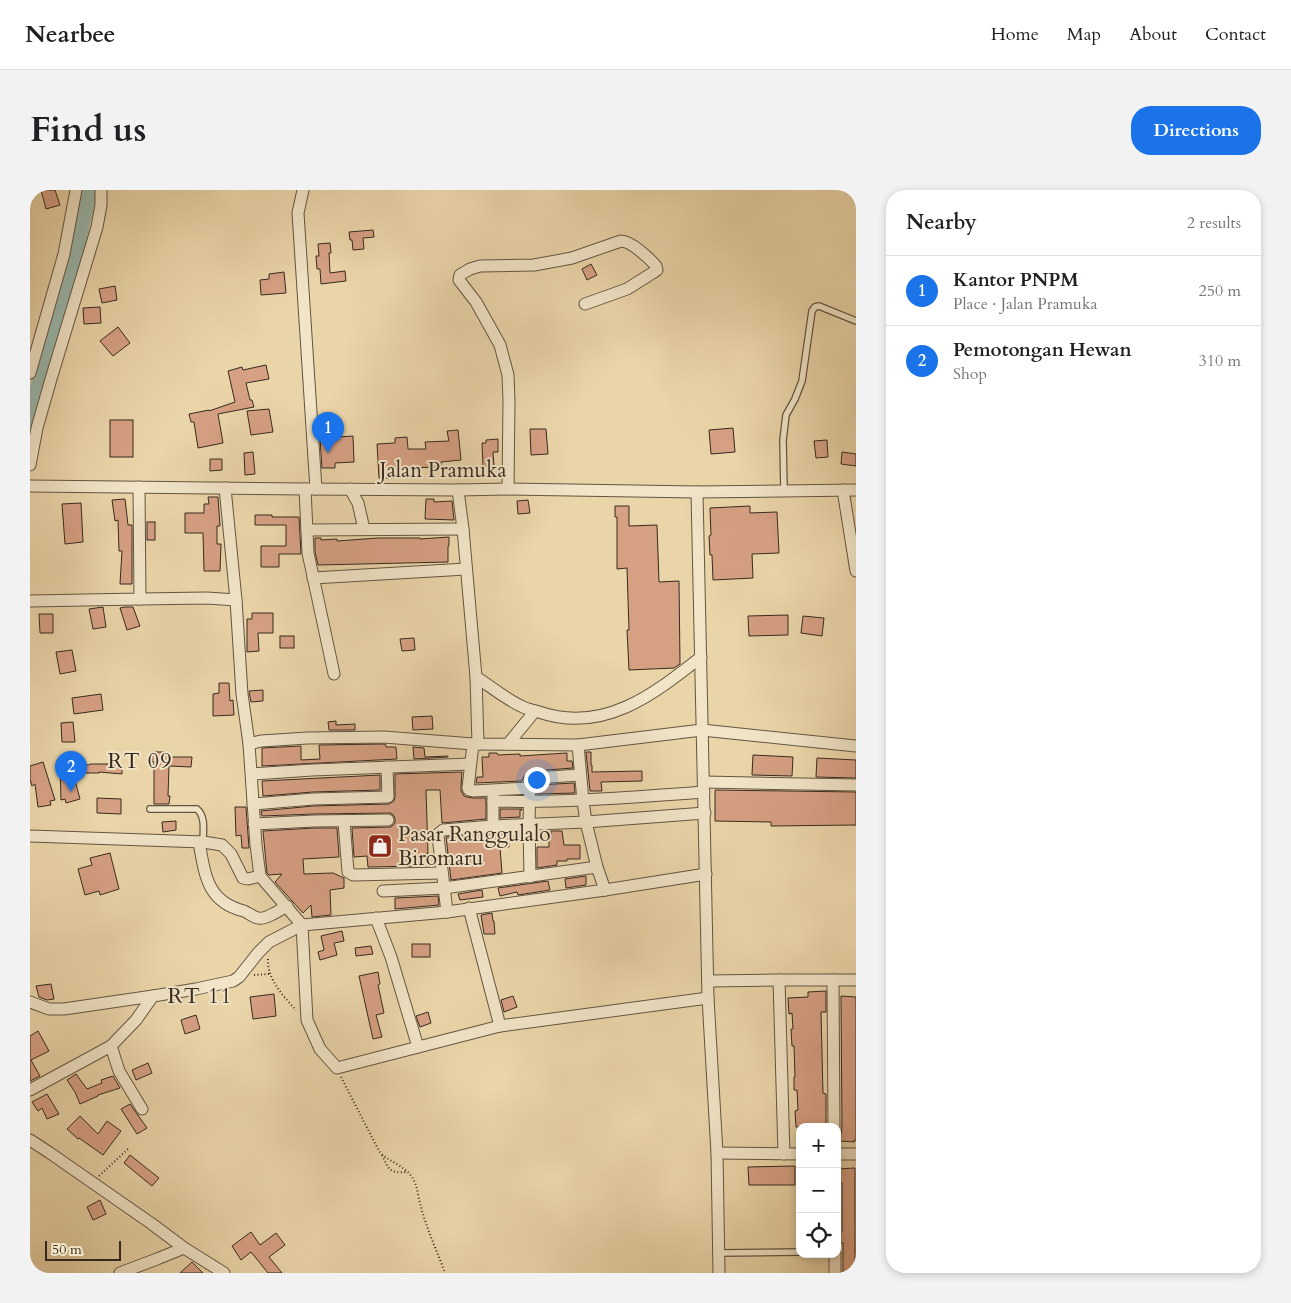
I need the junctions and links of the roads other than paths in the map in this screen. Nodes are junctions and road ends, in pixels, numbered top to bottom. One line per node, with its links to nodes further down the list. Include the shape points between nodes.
1 (76, 190): 6 (street, via 64,254)
2 (101, 190): 7 (street, via 97,227 50,379)
3 (303, 190): 11 (street, via 298,213)
4 (585, 304): 13 (street, via 627,289 657,270 656,266 634,246 621,241 572,258 534,265 480,266 460,275 459,280 476,302 500,345 508,374)
5 (856, 321): 17 (lane, via 818,306 812,311 802,381 786,415)
6 (30, 373)
7 (30, 465)
8 (30, 486): 9 (street, Jalan Pramuka)
9 (139, 487): 10 (street, Jalan Pramuka); 25 (street)
10 (225, 488): 11 (street, Jalan Pramuka); 26 (street)
11 (310, 489): 12 (street, Jalan Pramuka); 21 (street)
12 (350, 489): 14 (street, Jalan Pramuka); 19 (street, via 358,503)
13 (508, 489): 14 (street, Jalan Pramuka); 18 (street, Jalan Pramuka)
14 (458, 490): 20 (street)
15 (843, 490): 16 (street, Jalan Pramuka); 17 (street, Jalan Pramuka); 23 (street)
16 (856, 490)
17 (784, 491): 18 (street, Jalan Pramuka)
18 (697, 492): 28 (street)
19 (364, 529): 20 (street); 21 (street)
20 (463, 529): 22 (street)
21 (308, 530): 24 (street)
22 (466, 569): 24 (street); 30 (street)
23 (856, 571)
24 (313, 578): 29 (street)
25 (140, 599): 26 (street); 27 (street)
26 (236, 600): 33 (street)
27 (30, 601)
28 (701, 657): 31 (street, via 638,702 614,712 579,719); 32 (street)
29 (334, 674)
30 (476, 677): 31 (street, via 521,706); 34 (street)
31 (535, 711): 35 (street)
32 (702, 730): 36 (street); 37 (street); 43 (street)
33 (249, 744): 34 (street, via 308,738 384,737); 40 (street)
34 (476, 744): 35 (street); 38 (street)
35 (508, 744): 36 (street)
36 (578, 745): 41 (street)
37 (856, 746)
38 (470, 764): 39 (street); 45 (street, via 469,790)
39 (387, 767): 40 (street); 49 (street, via 388,797)
40 (252, 774): 49 (street)
41 (580, 775): 44 (street, via 532,778); 47 (street)
42 (856, 785): 43 (street)
43 (704, 787): 46 (street); 51 (street)
44 (529, 788): 45 (street); 48 (street)
45 (493, 795): 48 (street); 58 (street)
46 (632, 797): 47 (street); 52 (street)
47 (583, 801): 48 (street); 55 (street)
48 (530, 802): 57 (street)
49 (253, 804): 56 (street)
50 (150, 809): 60 (lane, via 197,809 203,818)
51 (705, 813): 52 (street); 63 (street)
52 (634, 818): 55 (street)
53 (344, 820): 54 (street); 56 (street); 62 (street, via 348,872 353,875)
54 (388, 820)
55 (586, 822): 57 (street); 61 (street)
56 (254, 824): 64 (street)
57 (529, 824): 58 (street); 65 (street)
58 (493, 826): 62 (street, via 439,832)
59 (30, 836): 60 (street)
60 (201, 842): 64 (street, via 222,845 231,854 243,878); 69 (street, via 205,874 223,903 259,918)
61 (597, 867): 65 (street); 67 (street)
62 (442, 873): 66 (street)
63 (706, 874): 67 (street); 77 (street)
64 (260, 876): 69 (street)
65 (530, 877): 66 (street)
66 (444, 888): 68 (street); 71 (street)
67 (605, 890): 70 (street)
68 (383, 891)
69 (286, 906): 73 (street)
70 (469, 908): 71 (street); 81 (street)
71 (447, 912): 72 (street)
72 (376, 918): 73 (street); 83 (street)
73 (302, 924): 78 (street, via 269,942 233,980); 83 (street, via 307,1020 320,1049 337,1068)
74 (779, 980): 75 (street); 77 (street); 89 (street)
75 (833, 980): 76 (street); 86 (street)
76 (856, 980)
77 (708, 981): 79 (street)
78 (153, 996): 80 (street, via 64,1009 48,1009); 82 (street)
79 (708, 998): 81 (street); 88 (street)
80 (30, 1002)
81 (500, 1026): 83 (street)
82 (111, 1046): 84 (street); 85 (street, via 120,1071)
83 (418, 1047)
84 (30, 1090)
85 (142, 1109)
86 (834, 1123)
87 (30, 1140): 93 (street)
88 (717, 1153): 89 (street); 95 (street)
89 (784, 1154): 90 (street)
90 (796, 1154)
91 (841, 1154): 92 (street)
92 (856, 1154)
93 (184, 1248): 97 (street); 98 (street)
94 (796, 1252): 95 (lane)
95 (718, 1253): 99 (street)
96 (835, 1258): 100 (street)
97 (120, 1273)
98 (224, 1273)
99 (719, 1273)
100 (835, 1273)

